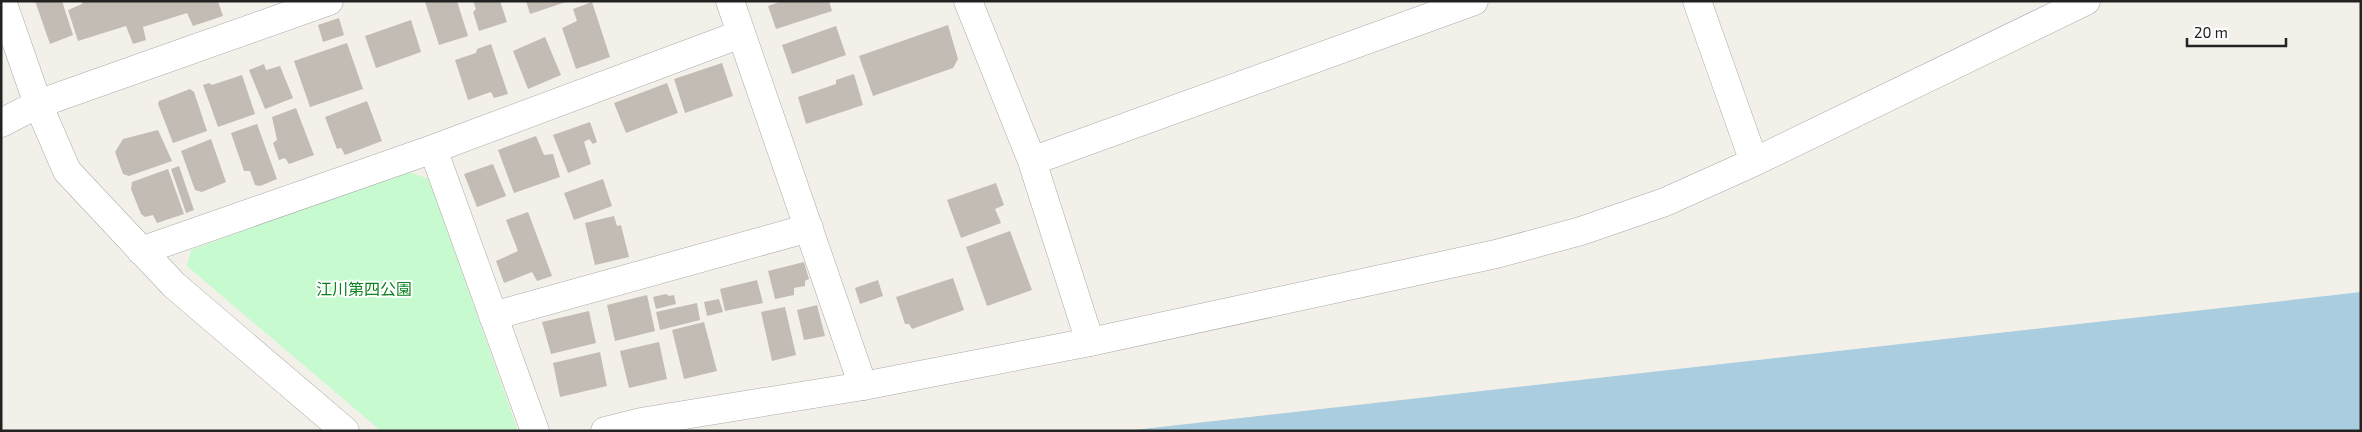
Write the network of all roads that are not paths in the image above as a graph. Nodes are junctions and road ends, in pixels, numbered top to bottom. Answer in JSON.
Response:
{"nodes":[{"id":1,"x":2,"y":1,"type":"edge"},
{"id":2,"x":329,"y":1,"type":"edge"},
{"id":3,"x":730,"y":1,"type":"edge"},
{"id":4,"x":968,"y":1,"type":"edge"},
{"id":5,"x":1474,"y":1,"type":"edge"},
{"id":6,"x":1697,"y":1,"type":"edge"},
{"id":7,"x":2086,"y":1,"type":"edge"},
{"id":8,"x":742,"y":34,"type":"junction"},
{"id":9,"x":38,"y":104,"type":"junction"},
{"id":10,"x":1,"y":123,"type":"edge"},
{"id":11,"x":433,"y":149,"type":"junction"},
{"id":12,"x":1032,"y":161,"type":"junction"},
{"id":13,"x":1754,"y":162,"type":"junction"},
{"id":14,"x":809,"y":228,"type":"junction"},
{"id":15,"x":141,"y":251,"type":"junction"},
{"id":16,"x":493,"y":316,"type":"junction"},
{"id":17,"x":1090,"y":342,"type":"junction"},
{"id":18,"x":863,"y":386,"type":"junction"},
{"id":19,"x":345,"y":431,"type":"edge"},
{"id":20,"x":535,"y":431,"type":"edge"},
{"id":21,"x":605,"y":431,"type":"edge"}],
"edges":[{"from":1,"to":9,"type":"street"},
{"from":2,"to":9,"type":"street"},
{"from":3,"to":8,"type":"street"},
{"from":4,"to":12,"type":"street"},
{"from":5,"to":12,"type":"street"},
{"from":6,"to":13,"type":"street"},
{"from":7,"to":13,"type":"street"},
{"from":8,"to":11,"type":"street"},
{"from":8,"to":14,"type":"street"},
{"from":9,"to":10,"type":"street"},
{"from":9,"to":15,"type":"street"},
{"from":11,"to":15,"type":"street"},
{"from":11,"to":16,"type":"street"},
{"from":12,"to":17,"type":"street"},
{"from":13,"to":17,"type":"street"},
{"from":14,"to":16,"type":"street"},
{"from":14,"to":18,"type":"street"},
{"from":15,"to":19,"type":"street"},
{"from":16,"to":20,"type":"street"},
{"from":17,"to":18,"type":"street"},
{"from":18,"to":21,"type":"street"}]}
